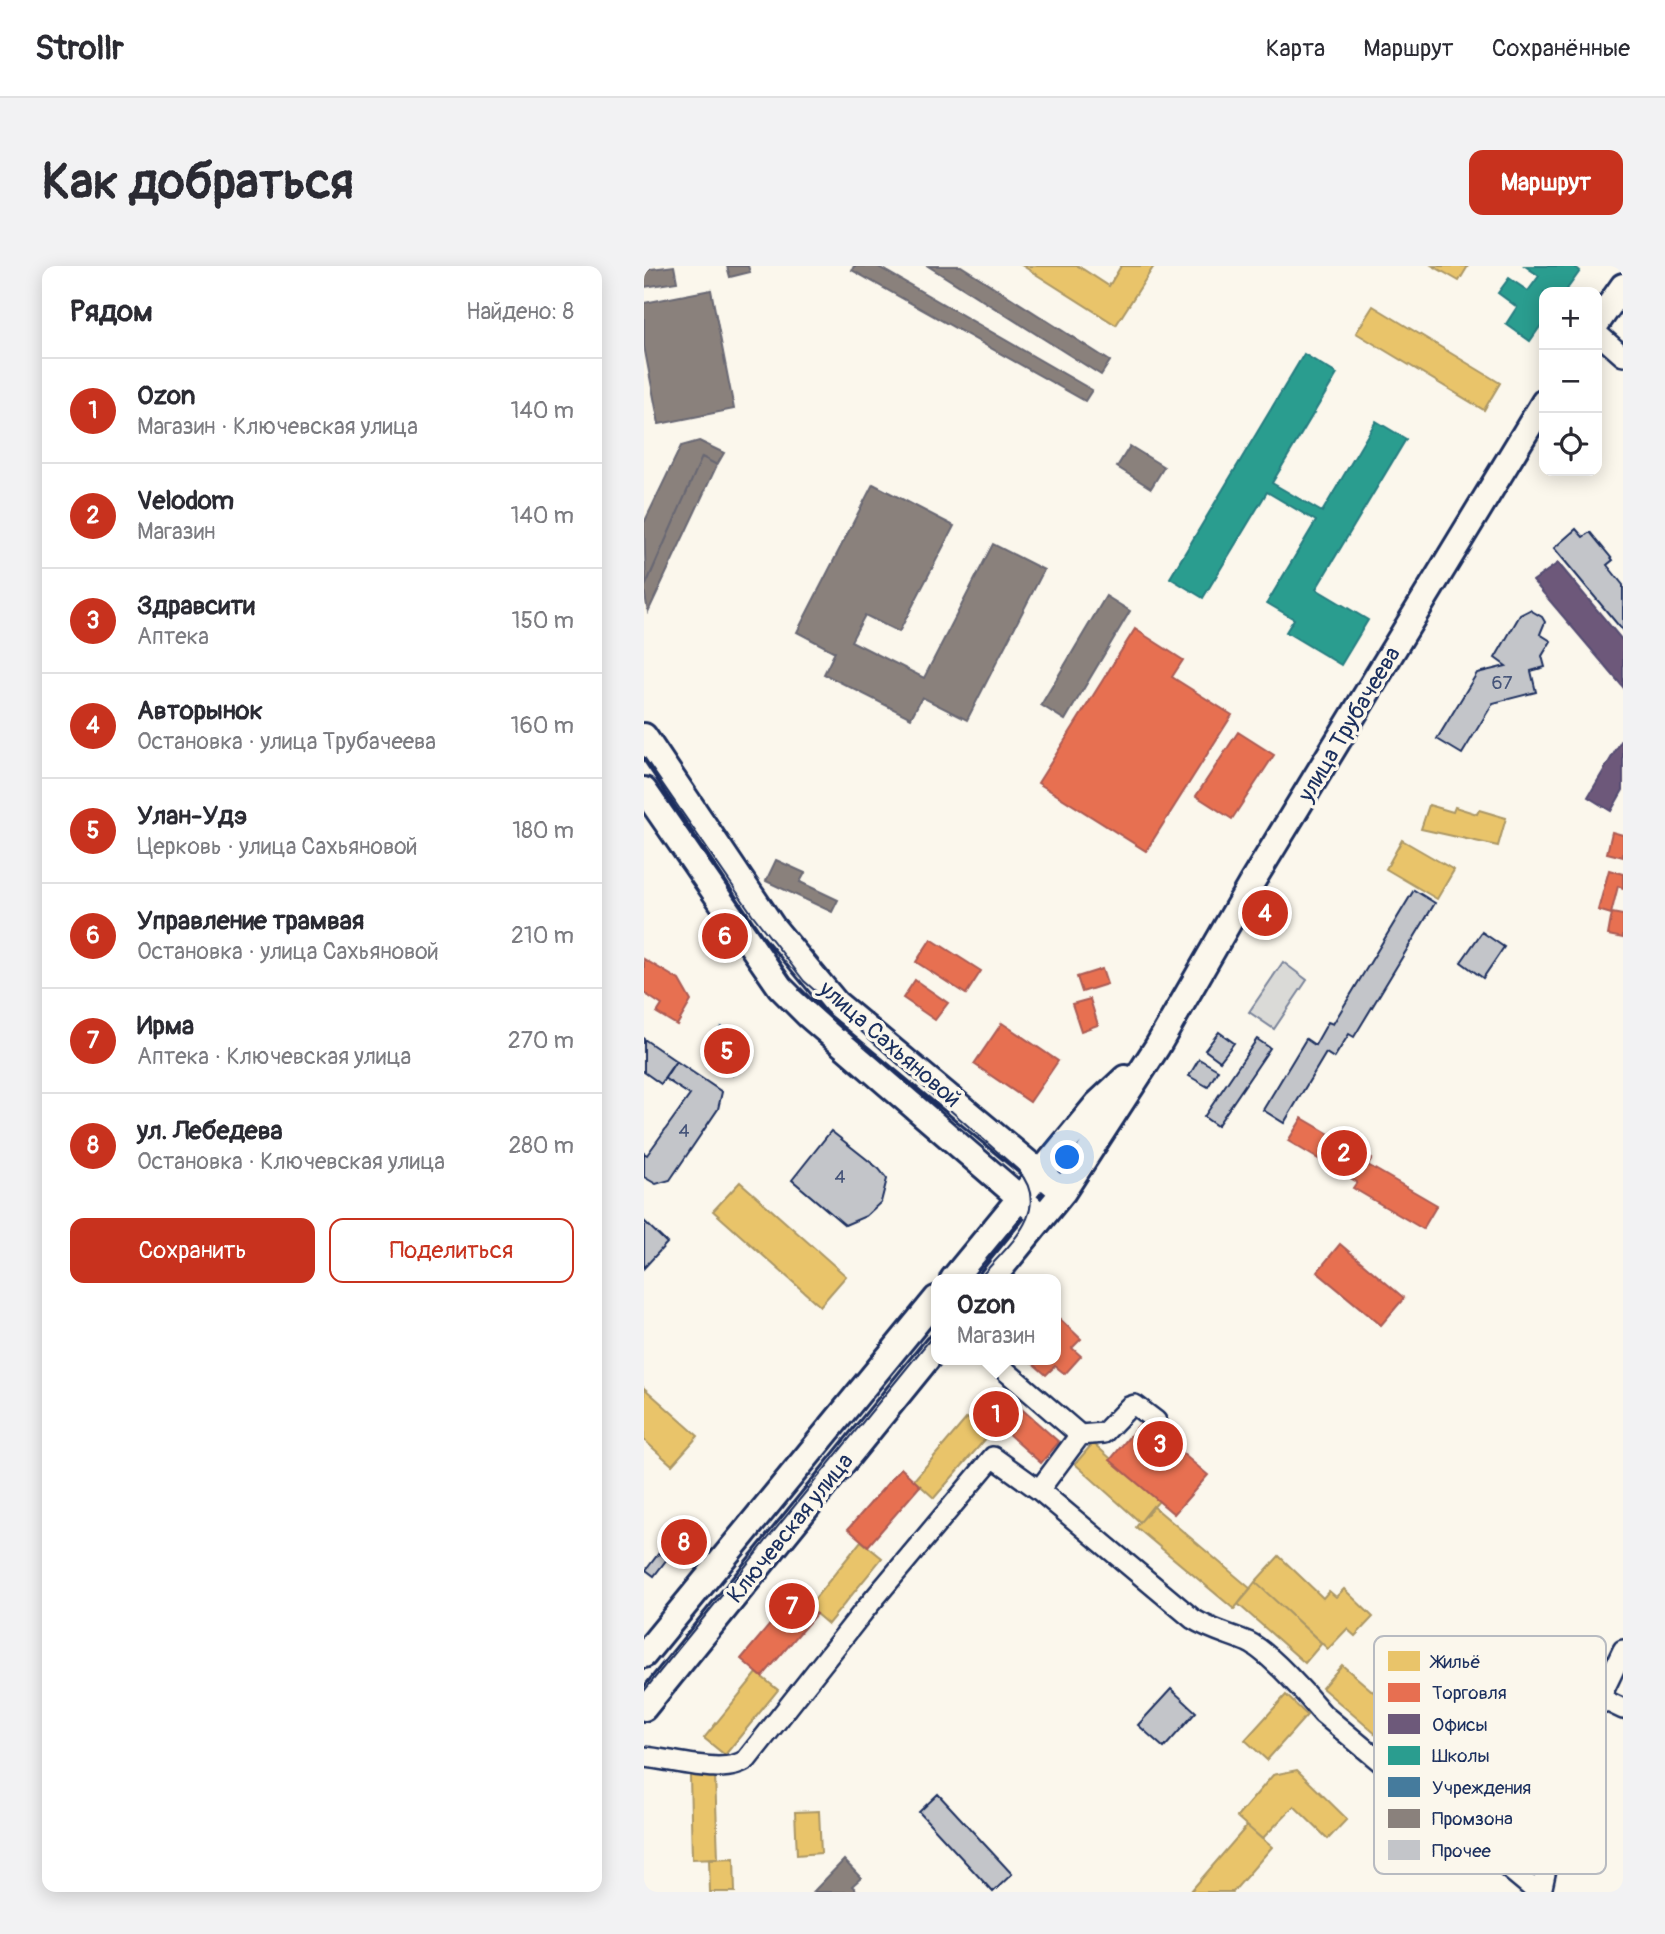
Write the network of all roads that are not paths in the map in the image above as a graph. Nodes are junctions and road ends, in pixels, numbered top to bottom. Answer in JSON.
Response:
{"nodes":[{"id":1,"x":1623,"y":286,"type":"edge"},
{"id":2,"x":1602,"y":316,"type":"edge"},
{"id":3,"x":1602,"y":337,"type":"edge"},
{"id":4,"x":1623,"y":356,"type":"edge"},
{"id":5,"x":1539,"y":410,"type":"edge"},
{"id":6,"x":644,"y":736,"type":"edge"},
{"id":7,"x":644,"y":790,"type":"edge"},
{"id":8,"x":817,"y":981,"type":"junction"},
{"id":9,"x":794,"y":1002,"type":"junction"},
{"id":10,"x":1157,"y":1047,"type":"junction"},
{"id":11,"x":1041,"y":1172,"type":"junction"},
{"id":12,"x":1020,"y":1197,"type":"junction"},
{"id":13,"x":1052,"y":1205,"type":"junction"},
{"id":14,"x":957,"y":1274,"type":"edge"},
{"id":15,"x":996,"y":1274,"type":"edge"},
{"id":16,"x":931,"y":1305,"type":"edge"},
{"id":17,"x":931,"y":1354,"type":"edge"},
{"id":18,"x":999,"y":1365,"type":"edge"},
{"id":19,"x":1156,"y":1421,"type":"dead end"},
{"id":20,"x":1080,"y":1435,"type":"junction"},
{"id":21,"x":1039,"y":1490,"type":"junction"},
{"id":22,"x":1623,"y":1650,"type":"edge"},
{"id":23,"x":644,"y":1655,"type":"edge"},
{"id":24,"x":1606,"y":1685,"type":"edge"},
{"id":25,"x":1606,"y":1701,"type":"edge"},
{"id":26,"x":644,"y":1708,"type":"edge"},
{"id":27,"x":1623,"y":1709,"type":"edge"},
{"id":28,"x":1374,"y":1756,"type":"edge"},
{"id":29,"x":644,"y":1757,"type":"edge"},
{"id":30,"x":1517,"y":1874,"type":"edge"},
{"id":31,"x":1544,"y":1874,"type":"edge"},
{"id":32,"x":1539,"y":1892,"type":"edge"}],
"edges":[{"from":1,"to":2,"type":"main road"},
{"from":3,"to":4,"type":"street"},
{"from":5,"to":10,"type":"main road","name":"улица Трубачеева"},
{"from":6,"to":8,"type":"main road","name":"улица Сахьяновой"},
{"from":7,"to":9,"type":"main road","name":"улица Сахьяновой"},
{"from":8,"to":9,"type":"main road"},
{"from":8,"to":11,"type":"main road","name":"улица Сахьяновой"},
{"from":9,"to":12,"type":"main road","name":"улица Сахьяновой"},
{"from":10,"to":11,"type":"main road","name":"улица Трубачеева"},
{"from":10,"to":13,"type":"main road","name":"улица Трубачеева"},
{"from":11,"to":12,"type":"main road","name":"улица Трубачеева"},
{"from":11,"to":13,"type":"main road","name":"улица Сахьяновой"},
{"from":12,"to":13,"type":"main road","name":"улица Сахьяновой"},
{"from":12,"to":14,"type":"main road"},
{"from":13,"to":15,"type":"main road"},
{"from":16,"to":23,"type":"main road","name":"Ключевская улица"},
{"from":17,"to":26,"type":"main road","name":"Ключевская улица"},
{"from":18,"to":20,"type":"street"},
{"from":19,"to":20,"type":"street"},
{"from":20,"to":21,"type":"street"},
{"from":21,"to":28,"type":"street"},
{"from":21,"to":29,"type":"street"},
{"from":22,"to":24,"type":"street"},
{"from":25,"to":27,"type":"street"},
{"from":30,"to":32,"type":"street"},
{"from":31,"to":32,"type":"street"}]}
